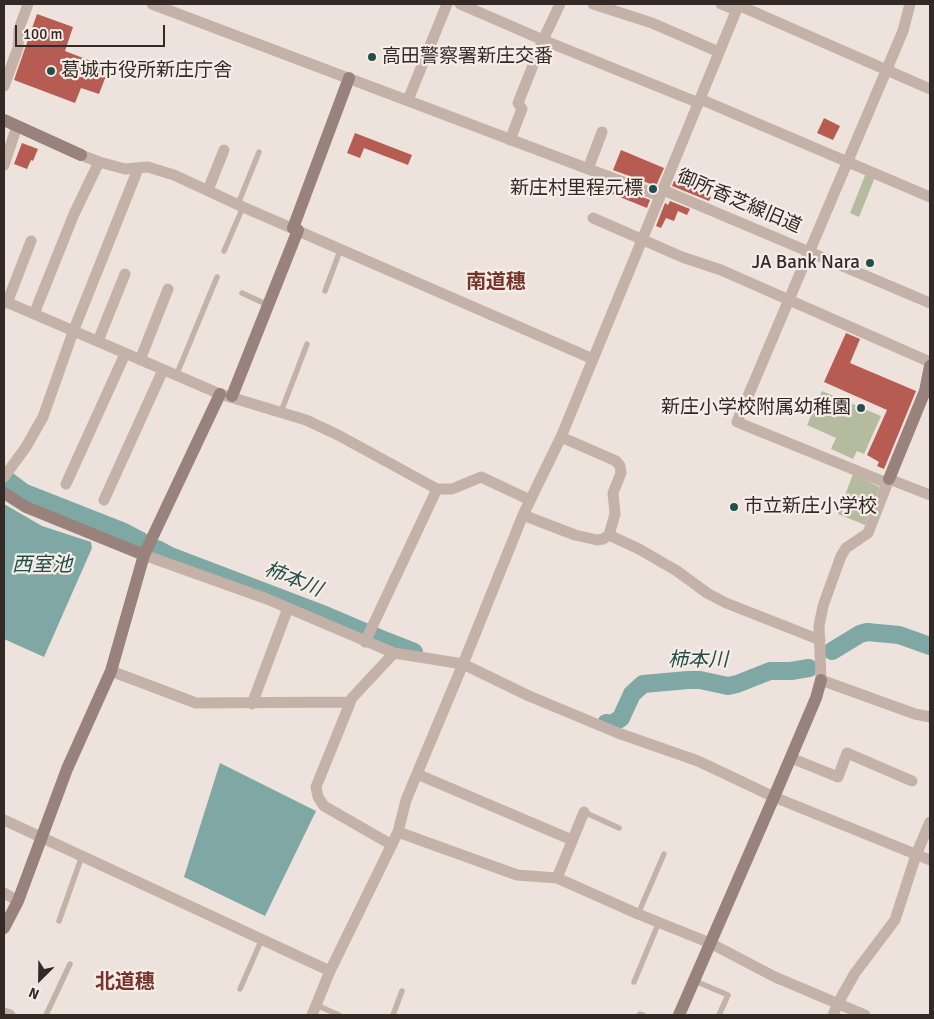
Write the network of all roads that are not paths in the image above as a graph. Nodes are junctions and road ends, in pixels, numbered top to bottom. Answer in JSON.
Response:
{"nodes":[{"id":1,"x":28,"y":4,"type":"edge"},
{"id":2,"x":152,"y":4,"type":"edge"},
{"id":3,"x":447,"y":4,"type":"edge"},
{"id":4,"x":460,"y":4,"type":"edge"},
{"id":5,"x":560,"y":4,"type":"edge"},
{"id":6,"x":593,"y":4,"type":"edge"},
{"id":7,"x":721,"y":4,"type":"edge"},
{"id":8,"x":910,"y":4,"type":"edge"},
{"id":9,"x":738,"y":6,"type":"edge"},
{"id":10,"x":543,"y":40,"type":"junction"},
{"id":11,"x":719,"y":52,"type":"junction"},
{"id":12,"x":886,"y":70,"type":"junction"},
{"id":13,"x":349,"y":78,"type":"junction"},
{"id":14,"x":4,"y":86,"type":"edge"},
{"id":15,"x":930,"y":89,"type":"edge"},
{"id":16,"x":408,"y":100,"type":"junction"},
{"id":17,"x":699,"y":101,"type":"junction"},
{"id":18,"x":4,"y":120,"type":"edge"},
{"id":19,"x":17,"y":126,"type":"junction"},
{"id":20,"x":602,"y":132,"type":"dead end"},
{"id":21,"x":510,"y":140,"type":"junction"},
{"id":22,"x":224,"y":150,"type":"dead end"},
{"id":23,"x":259,"y":152,"type":"dead end"},
{"id":24,"x":81,"y":155,"type":"joint"},
{"id":25,"x":847,"y":161,"type":"junction"},
{"id":26,"x":99,"y":162,"type":"junction"},
{"id":27,"x":4,"y":165,"type":"edge"},
{"id":28,"x":138,"y":168,"type":"junction"},
{"id":29,"x":588,"y":169,"type":"junction"},
{"id":30,"x":208,"y":190,"type":"junction"},
{"id":31,"x":661,"y":193,"type":"junction"},
{"id":32,"x":930,"y":197,"type":"edge"},
{"id":33,"x":240,"y":206,"type":"junction"},
{"id":34,"x":593,"y":218,"type":"dead end"},
{"id":35,"x":296,"y":229,"type":"junction"},
{"id":36,"x":642,"y":240,"type":"junction"},
{"id":37,"x":32,"y":242,"type":"dead end"},
{"id":38,"x":341,"y":248,"type":"junction"},
{"id":39,"x":224,"y":251,"type":"dead end"},
{"id":40,"x":810,"y":252,"type":"junction"},
{"id":41,"x":125,"y":274,"type":"dead end"},
{"id":42,"x":217,"y":277,"type":"dead end"},
{"id":43,"x":168,"y":289,"type":"dead end"},
{"id":44,"x":325,"y":291,"type":"dead end"},
{"id":45,"x":242,"y":293,"type":"dead end"},
{"id":46,"x":789,"y":300,"type":"junction"},
{"id":47,"x":6,"y":302,"type":"edge"},
{"id":48,"x":930,"y":303,"type":"edge"},
{"id":49,"x":268,"y":305,"type":"junction"},
{"id":50,"x":34,"y":314,"type":"junction"},
{"id":51,"x":73,"y":332,"type":"junction"},
{"id":52,"x":98,"y":341,"type":"junction"},
{"id":53,"x":307,"y":344,"type":"dead end"},
{"id":54,"x":125,"y":354,"type":"junction"},
{"id":55,"x":593,"y":359,"type":"junction"},
{"id":56,"x":140,"y":360,"type":"junction"},
{"id":57,"x":930,"y":362,"type":"edge"},
{"id":58,"x":930,"y":366,"type":"edge"},
{"id":59,"x":163,"y":370,"type":"junction"},
{"id":60,"x":176,"y":376,"type":"junction"},
{"id":61,"x":226,"y":395,"type":"junction"},
{"id":62,"x":280,"y":412,"type":"junction"},
{"id":63,"x":561,"y":437,"type":"junction"},
{"id":64,"x":4,"y":477,"type":"edge"},
{"id":65,"x":888,"y":481,"type":"junction"},
{"id":66,"x":66,"y":484,"type":"dead end"},
{"id":67,"x":437,"y":489,"type":"junction"},
{"id":68,"x":4,"y":493,"type":"edge"},
{"id":69,"x":930,"y":495,"type":"edge"},
{"id":70,"x":104,"y":500,"type":"dead end"},
{"id":71,"x":530,"y":500,"type":"junction"},
{"id":72,"x":522,"y":515,"type":"junction"},
{"id":73,"x":608,"y":535,"type":"junction"},
{"id":74,"x":144,"y":555,"type":"junction"},
{"id":75,"x":288,"y":608,"type":"junction"},
{"id":76,"x":368,"y":636,"type":"junction"},
{"id":77,"x":820,"y":640,"type":"junction"},
{"id":78,"x":394,"y":653,"type":"junction"},
{"id":79,"x":463,"y":664,"type":"junction"},
{"id":80,"x":111,"y":671,"type":"junction"},
{"id":81,"x":821,"y":680,"type":"junction"},
{"id":82,"x":350,"y":702,"type":"junction"},
{"id":83,"x":252,"y":704,"type":"junction"},
{"id":84,"x":930,"y":716,"type":"edge"},
{"id":85,"x":791,"y":758,"type":"junction"},
{"id":86,"x":417,"y":774,"type":"junction"},
{"id":87,"x":912,"y":781,"type":"dead end"},
{"id":88,"x":774,"y":797,"type":"junction"},
{"id":89,"x":584,"y":812,"type":"joint"},
{"id":90,"x":4,"y":820,"type":"edge"},
{"id":91,"x":930,"y":822,"type":"edge"},
{"id":92,"x":619,"y":828,"type":"dead end"},
{"id":93,"x":398,"y":832,"type":"junction"},
{"id":94,"x":41,"y":836,"type":"junction"},
{"id":95,"x":572,"y":840,"type":"junction"},
{"id":96,"x":392,"y":845,"type":"junction"},
{"id":97,"x":664,"y":854,"type":"dead end"},
{"id":98,"x":916,"y":855,"type":"junction"},
{"id":99,"x":82,"y":856,"type":"junction"},
{"id":100,"x":930,"y":860,"type":"edge"},
{"id":101,"x":557,"y":878,"type":"junction"},
{"id":102,"x":4,"y":893,"type":"edge"},
{"id":103,"x":18,"y":901,"type":"junction"},
{"id":104,"x":638,"y":914,"type":"junction"},
{"id":105,"x":59,"y":921,"type":"dead end"},
{"id":106,"x":659,"y":922,"type":"junction"},
{"id":107,"x":4,"y":928,"type":"edge"},
{"id":108,"x":262,"y":939,"type":"junction"},
{"id":109,"x":710,"y":943,"type":"junction"},
{"id":110,"x":70,"y":964,"type":"dead end"},
{"id":111,"x":330,"y":970,"type":"junction"},
{"id":112,"x":695,"y":981,"type":"junction"},
{"id":113,"x":634,"y":982,"type":"dead end"},
{"id":114,"x":240,"y":988,"type":"dead end"},
{"id":115,"x":402,"y":991,"type":"dead end"},
{"id":116,"x":838,"y":1003,"type":"junction"},
{"id":117,"x":314,"y":1010,"type":"edge"},
{"id":118,"x":4,"y":1012,"type":"edge"},
{"id":119,"x":10,"y":1015,"type":"edge"},
{"id":120,"x":46,"y":1015,"type":"edge"},
{"id":121,"x":339,"y":1015,"type":"edge"},
{"id":122,"x":392,"y":1015,"type":"edge"},
{"id":123,"x":678,"y":1015,"type":"edge"},
{"id":124,"x":719,"y":1015,"type":"edge"},
{"id":125,"x":833,"y":1015,"type":"edge"},
{"id":126,"x":865,"y":1015,"type":"edge"}],
"edges":[{"from":1,"to":14,"type":"street"},
{"from":2,"to":13,"type":"street"},
{"from":3,"to":16,"type":"street"},
{"from":4,"to":10,"type":"street"},
{"from":5,"to":10,"type":"street"},
{"from":6,"to":11,"type":"street"},
{"from":7,"to":9,"type":"street"},
{"from":8,"to":12,"type":"street"},
{"from":9,"to":11,"type":"street","name":"御所香芝線旧道"},
{"from":9,"to":12,"type":"street"},
{"from":10,"to":17,"type":"street"},
{"from":10,"to":21,"type":"street"},
{"from":11,"to":17,"type":"street","name":"御所香芝線旧道"},
{"from":12,"to":15,"type":"street"},
{"from":12,"to":25,"type":"street"},
{"from":13,"to":16,"type":"street"},
{"from":13,"to":35,"type":"street"},
{"from":16,"to":21,"type":"street"},
{"from":17,"to":25,"type":"street"},
{"from":17,"to":31,"type":"street","name":"御所香芝線旧道"},
{"from":18,"to":19,"type":"street"},
{"from":19,"to":24,"type":"street"},
{"from":19,"to":27,"type":"street"},
{"from":20,"to":29,"type":"street"},
{"from":21,"to":29,"type":"street"},
{"from":22,"to":30,"type":"street"},
{"from":23,"to":33,"type":"lane"},
{"from":24,"to":26,"type":"street"},
{"from":25,"to":32,"type":"street"},
{"from":25,"to":40,"type":"street"},
{"from":26,"to":28,"type":"street"},
{"from":26,"to":50,"type":"street"},
{"from":28,"to":30,"type":"street"},
{"from":28,"to":51,"type":"street"},
{"from":29,"to":31,"type":"street"},
{"from":30,"to":33,"type":"street"},
{"from":31,"to":36,"type":"street"},
{"from":31,"to":40,"type":"street","name":"御所香芝線旧道"},
{"from":33,"to":35,"type":"street"},
{"from":33,"to":39,"type":"lane"},
{"from":34,"to":36,"type":"street"},
{"from":35,"to":38,"type":"street"},
{"from":35,"to":49,"type":"street"},
{"from":36,"to":46,"type":"street"},
{"from":36,"to":55,"type":"street"},
{"from":37,"to":47,"type":"street"},
{"from":38,"to":44,"type":"lane"},
{"from":38,"to":55,"type":"street"},
{"from":40,"to":46,"type":"street"},
{"from":40,"to":48,"type":"street","name":"御所香芝線旧道"},
{"from":41,"to":52,"type":"street"},
{"from":42,"to":60,"type":"lane"},
{"from":43,"to":56,"type":"street"},
{"from":45,"to":49,"type":"lane"},
{"from":46,"to":57,"type":"street"},
{"from":46,"to":65,"type":"street"},
{"from":47,"to":50,"type":"street"},
{"from":49,"to":61,"type":"street"},
{"from":50,"to":51,"type":"street"},
{"from":51,"to":52,"type":"street"},
{"from":51,"to":64,"type":"street"},
{"from":52,"to":54,"type":"street"},
{"from":53,"to":62,"type":"lane"},
{"from":54,"to":56,"type":"street"},
{"from":54,"to":66,"type":"street"},
{"from":55,"to":63,"type":"street"},
{"from":56,"to":59,"type":"street"},
{"from":58,"to":65,"type":"street"},
{"from":59,"to":60,"type":"street"},
{"from":59,"to":70,"type":"street"},
{"from":60,"to":61,"type":"street"},
{"from":61,"to":62,"type":"street"},
{"from":61,"to":74,"type":"street"},
{"from":62,"to":67,"type":"street"},
{"from":63,"to":71,"type":"street"},
{"from":63,"to":73,"type":"street"},
{"from":65,"to":69,"type":"street"},
{"from":65,"to":77,"type":"street"},
{"from":67,"to":71,"type":"street"},
{"from":67,"to":76,"type":"street"},
{"from":68,"to":74,"type":"street"},
{"from":71,"to":72,"type":"street"},
{"from":72,"to":73,"type":"street"},
{"from":72,"to":79,"type":"street"},
{"from":73,"to":77,"type":"street"},
{"from":74,"to":75,"type":"street"},
{"from":74,"to":80,"type":"street"},
{"from":75,"to":76,"type":"street"},
{"from":75,"to":83,"type":"street"},
{"from":76,"to":78,"type":"street"},
{"from":77,"to":81,"type":"street"},
{"from":78,"to":79,"type":"street"},
{"from":78,"to":82,"type":"street"},
{"from":79,"to":86,"type":"street"},
{"from":79,"to":88,"type":"street"},
{"from":80,"to":83,"type":"street"},
{"from":80,"to":94,"type":"street"},
{"from":81,"to":84,"type":"street"},
{"from":81,"to":85,"type":"street"},
{"from":82,"to":83,"type":"street"},
{"from":82,"to":96,"type":"street"},
{"from":85,"to":87,"type":"street"},
{"from":85,"to":88,"type":"street"},
{"from":86,"to":93,"type":"street"},
{"from":86,"to":95,"type":"street"},
{"from":88,"to":98,"type":"street"},
{"from":88,"to":109,"type":"street"},
{"from":89,"to":92,"type":"lane"},
{"from":89,"to":95,"type":"street"},
{"from":90,"to":94,"type":"street"},
{"from":91,"to":98,"type":"street"},
{"from":93,"to":96,"type":"street"},
{"from":93,"to":101,"type":"street"},
{"from":94,"to":99,"type":"street"},
{"from":94,"to":103,"type":"street"},
{"from":95,"to":101,"type":"street"},
{"from":96,"to":111,"type":"street"},
{"from":97,"to":104,"type":"lane"},
{"from":98,"to":100,"type":"street"},
{"from":98,"to":116,"type":"street"},
{"from":99,"to":105,"type":"lane"},
{"from":99,"to":108,"type":"street"},
{"from":101,"to":104,"type":"street"},
{"from":102,"to":103,"type":"street"},
{"from":103,"to":107,"type":"street"},
{"from":104,"to":106,"type":"street"},
{"from":106,"to":109,"type":"street"},
{"from":106,"to":113,"type":"lane"},
{"from":108,"to":111,"type":"street"},
{"from":108,"to":114,"type":"lane"},
{"from":109,"to":112,"type":"street"},
{"from":109,"to":116,"type":"street"},
{"from":110,"to":120,"type":"lane"},
{"from":111,"to":117,"type":"street"},
{"from":112,"to":123,"type":"street"},
{"from":112,"to":124,"type":"lane"},
{"from":115,"to":122,"type":"lane"},
{"from":116,"to":125,"type":"street"},
{"from":116,"to":126,"type":"street"},
{"from":117,"to":121,"type":"lane"},
{"from":118,"to":119,"type":"street"}]}
